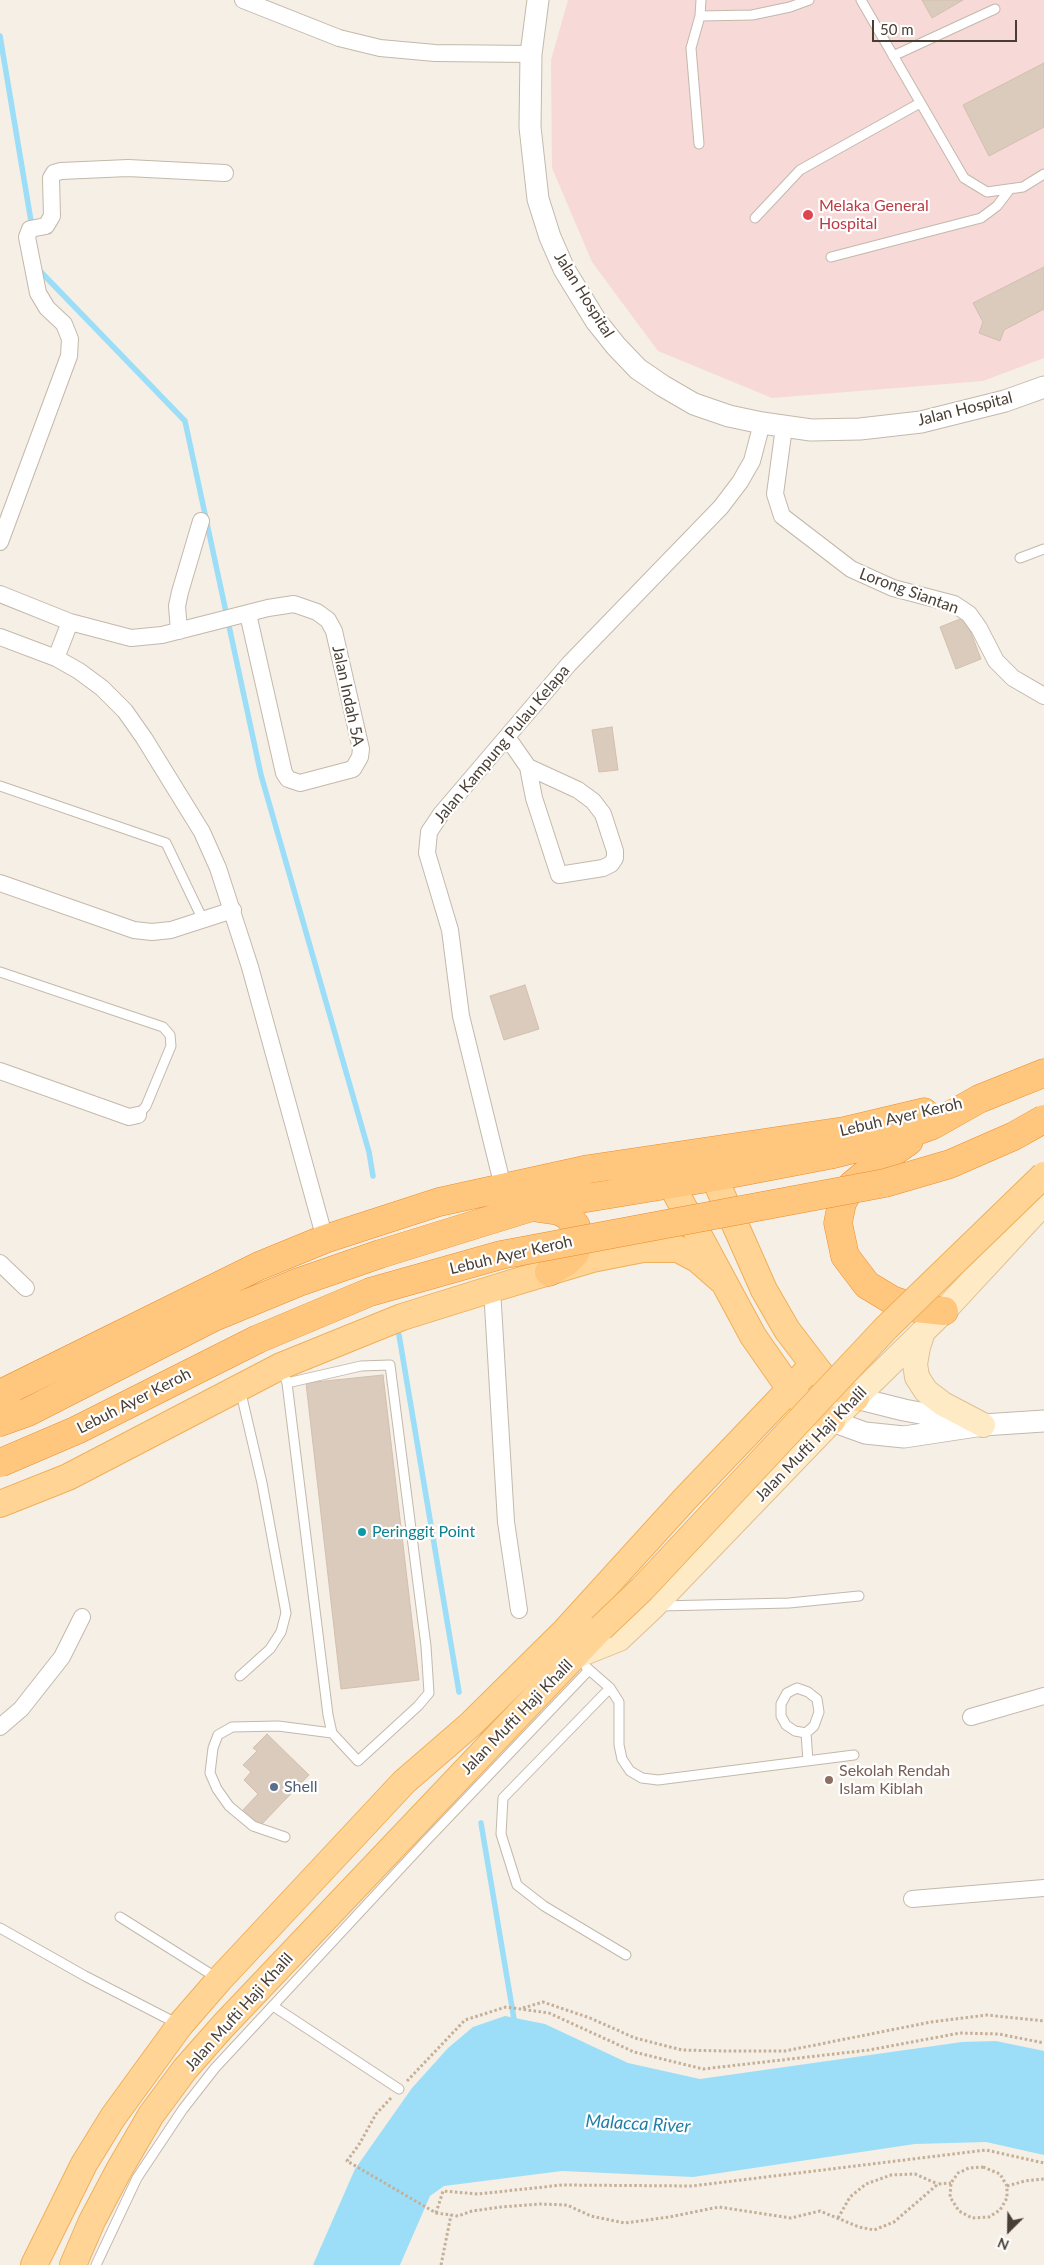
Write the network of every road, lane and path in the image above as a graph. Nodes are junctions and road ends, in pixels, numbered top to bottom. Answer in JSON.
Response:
{"nodes":[{"id":1,"x":538,"y":0,"type":"edge"},
{"id":2,"x":701,"y":0,"type":"edge"},
{"id":3,"x":809,"y":0,"type":"edge"},
{"id":4,"x":861,"y":0,"type":"edge"},
{"id":5,"x":253,"y":2,"type":"edge"},
{"id":6,"x":995,"y":9,"type":"dead end"},
{"id":7,"x":700,"y":16,"type":"junction"},
{"id":8,"x":531,"y":54,"type":"junction"},
{"id":9,"x":893,"y":56,"type":"junction"},
{"id":10,"x":920,"y":103,"type":"junction"},
{"id":11,"x":699,"y":144,"type":"dead end"},
{"id":12,"x":225,"y":174,"type":"dead end"},
{"id":13,"x":1044,"y":174,"type":"edge"},
{"id":14,"x":1010,"y":189,"type":"junction"},
{"id":15,"x":754,"y":218,"type":"dead end"},
{"id":16,"x":831,"y":256,"type":"dead end"},
{"id":17,"x":1044,"y":387,"type":"edge"},
{"id":18,"x":762,"y":423,"type":"junction"},
{"id":19,"x":784,"y":427,"type":"junction"},
{"id":20,"x":201,"y":521,"type":"dead end"},
{"id":21,"x":0,"y":542,"type":"edge"},
{"id":22,"x":1044,"y":549,"type":"edge"},
{"id":23,"x":1020,"y":558,"type":"dead end"},
{"id":24,"x":0,"y":594,"type":"edge"},
{"id":25,"x":244,"y":615,"type":"junction"},
{"id":26,"x":70,"y":622,"type":"junction"},
{"id":27,"x":179,"y":631,"type":"junction"},
{"id":28,"x":0,"y":637,"type":"edge"},
{"id":29,"x":56,"y":658,"type":"junction"},
{"id":30,"x":1044,"y":696,"type":"edge"},
{"id":31,"x":506,"y":737,"type":"junction"},
{"id":32,"x":528,"y":767,"type":"junction"},
{"id":33,"x":0,"y":786,"type":"edge"},
{"id":34,"x":0,"y":883,"type":"edge"},
{"id":35,"x":233,"y":910,"type":"junction"},
{"id":36,"x":203,"y":920,"type":"junction"},
{"id":37,"x":0,"y":972,"type":"edge"},
{"id":38,"x":0,"y":1070,"type":"edge"},
{"id":39,"x":1044,"y":1073,"type":"edge"},
{"id":40,"x":979,"y":1100,"type":"junction"},
{"id":41,"x":138,"y":1115,"type":"joint"},
{"id":42,"x":1044,"y":1120,"type":"edge"},
{"id":43,"x":934,"y":1125,"type":"junction"},
{"id":44,"x":1044,"y":1175,"type":"edge"},
{"id":45,"x":714,"y":1177,"type":"junction"},
{"id":46,"x":671,"y":1184,"type":"junction"},
{"id":47,"x":503,"y":1187,"type":"junction"},
{"id":48,"x":1044,"y":1203,"type":"edge"},
{"id":49,"x":532,"y":1207,"type":"junction"},
{"id":50,"x":325,"y":1239,"type":"junction"},
{"id":51,"x":0,"y":1263,"type":"edge"},
{"id":52,"x":549,"y":1272,"type":"junction"},
{"id":53,"x":721,"y":1280,"type":"junction"},
{"id":54,"x":26,"y":1288,"type":"dead end"},
{"id":55,"x":492,"y":1289,"type":"junction"},
{"id":56,"x":944,"y":1311,"type":"junction"},
{"id":57,"x":924,"y":1331,"type":"junction"},
{"id":58,"x":813,"y":1365,"type":"junction"},
{"id":59,"x":284,"y":1374,"type":"junction"},
{"id":60,"x":240,"y":1386,"type":"junction"},
{"id":61,"x":790,"y":1389,"type":"junction"},
{"id":62,"x":0,"y":1394,"type":"edge"},
{"id":63,"x":856,"y":1398,"type":"junction"},
{"id":64,"x":832,"y":1420,"type":"junction"},
{"id":65,"x":1044,"y":1421,"type":"edge"},
{"id":66,"x":0,"y":1422,"type":"edge"},
{"id":67,"x":983,"y":1425,"type":"junction"},
{"id":68,"x":0,"y":1463,"type":"edge"},
{"id":69,"x":0,"y":1504,"type":"edge"},
{"id":70,"x":859,"y":1596,"type":"dead end"},
{"id":71,"x":654,"y":1606,"type":"junction"},
{"id":72,"x":520,"y":1610,"type":"dead end"},
{"id":73,"x":82,"y":1616,"type":"dead end"},
{"id":74,"x":582,"y":1663,"type":"junction"},
{"id":75,"x":240,"y":1676,"type":"dead end"},
{"id":76,"x":610,"y":1688,"type":"junction"},
{"id":77,"x":1044,"y":1696,"type":"edge"},
{"id":78,"x":971,"y":1717,"type":"dead end"},
{"id":79,"x":0,"y":1727,"type":"edge"},
{"id":80,"x":332,"y":1733,"type":"junction"},
{"id":81,"x":806,"y":1733,"type":"junction"},
{"id":82,"x":854,"y":1755,"type":"dead end"},
{"id":83,"x":808,"y":1761,"type":"junction"},
{"id":84,"x":286,"y":1838,"type":"dead end"},
{"id":85,"x":1044,"y":1888,"type":"edge"},
{"id":86,"x":912,"y":1899,"type":"dead end"},
{"id":87,"x":120,"y":1917,"type":"dead end"},
{"id":88,"x":0,"y":1928,"type":"edge"},
{"id":89,"x":626,"y":1954,"type":"dead end"},
{"id":90,"x":219,"y":1980,"type":"junction"},
{"id":91,"x":273,"y":2006,"type":"junction"},
{"id":92,"x":519,"y":2009,"type":"junction"},
{"id":93,"x":1044,"y":2021,"type":"edge"},
{"id":94,"x":180,"y":2025,"type":"junction"},
{"id":95,"x":1044,"y":2043,"type":"edge"},
{"id":96,"x":399,"y":2089,"type":"junction"},
{"id":97,"x":1044,"y":2163,"type":"edge"},
{"id":98,"x":1044,"y":2179,"type":"edge"},
{"id":99,"x":951,"y":2183,"type":"junction"},
{"id":100,"x":938,"y":2184,"type":"junction"},
{"id":101,"x":1007,"y":2186,"type":"junction"},
{"id":102,"x":436,"y":2213,"type":"junction"},
{"id":103,"x":451,"y":2215,"type":"junction"},
{"id":104,"x":838,"y":2218,"type":"junction"},
{"id":105,"x":34,"y":2265,"type":"edge"},
{"id":106,"x":73,"y":2265,"type":"edge"},
{"id":107,"x":96,"y":2265,"type":"edge"},
{"id":108,"x":440,"y":2265,"type":"edge"}],
"edges":[{"from":1,"to":8,"type":"street","name":"Jalan Hospital"},
{"from":2,"to":7,"type":"lane"},
{"from":3,"to":7,"type":"lane"},
{"from":4,"to":9,"type":"lane"},
{"from":5,"to":8,"type":"street"},
{"from":6,"to":9,"type":"lane"},
{"from":7,"to":11,"type":"lane"},
{"from":8,"to":18,"type":"street","name":"Jalan Hospital"},
{"from":9,"to":10,"type":"lane"},
{"from":10,"to":14,"type":"lane"},
{"from":10,"to":15,"type":"lane"},
{"from":12,"to":21,"type":"street"},
{"from":13,"to":14,"type":"lane"},
{"from":14,"to":16,"type":"lane"},
{"from":17,"to":19,"type":"street","name":"Jalan Hospital"},
{"from":18,"to":19,"type":"street","name":"Jalan Hospital"},
{"from":18,"to":31,"type":"street","name":"Jalan Kampung Pulau Kelapa"},
{"from":19,"to":30,"type":"street","name":"Lorong Siantan"},
{"from":20,"to":27,"type":"street"},
{"from":22,"to":23,"type":"lane"},
{"from":24,"to":26,"type":"street"},
{"from":25,"to":25,"type":"street","name":"Jalan Indah 5A"},
{"from":25,"to":27,"type":"street"},
{"from":26,"to":27,"type":"street"},
{"from":26,"to":29,"type":"street"},
{"from":28,"to":29,"type":"street"},
{"from":29,"to":35,"type":"street"},
{"from":31,"to":32,"type":"street"},
{"from":31,"to":47,"type":"street","name":"Jalan Kampung Pulau Kelapa"},
{"from":32,"to":32,"type":"street"},
{"from":33,"to":36,"type":"lane"},
{"from":34,"to":36,"type":"street"},
{"from":35,"to":36,"type":"street"},
{"from":35,"to":50,"type":"street"},
{"from":37,"to":41,"type":"lane"},
{"from":38,"to":41,"type":"street"},
{"from":39,"to":40,"type":"highway"},
{"from":40,"to":43,"type":"highway"},
{"from":40,"to":47,"type":"highway","name":"Lebuh Ayer Keroh"},
{"from":42,"to":68,"type":"highway","name":"Lebuh Ayer Keroh","bridge":true},
{"from":43,"to":45,"type":"highway"},
{"from":43,"to":56,"type":"highway"},
{"from":44,"to":74,"type":"main road","bridge":true},
{"from":45,"to":46,"type":"highway"},
{"from":45,"to":58,"type":"main road"},
{"from":46,"to":49,"type":"highway"},
{"from":46,"to":53,"type":"main road"},
{"from":47,"to":50,"type":"highway","name":"Lebuh Ayer Keroh"},
{"from":48,"to":56,"type":"main road","name":"Jalan Mufti Haji Khalil"},
{"from":49,"to":52,"type":"highway"},
{"from":49,"to":66,"type":"highway"},
{"from":50,"to":62,"type":"highway","name":"Lebuh Ayer Keroh"},
{"from":51,"to":54,"type":"street"},
{"from":52,"to":53,"type":"main road"},
{"from":52,"to":55,"type":"main road"},
{"from":53,"to":61,"type":"main road"},
{"from":55,"to":59,"type":"main road"},
{"from":55,"to":72,"type":"street"},
{"from":56,"to":57,"type":"main road","name":"Jalan Mufti Haji Khalil"},
{"from":57,"to":63,"type":"main road","name":"Jalan Mufti Haji Khalil"},
{"from":57,"to":67,"type":"main road"},
{"from":58,"to":61,"type":"main road","name":"Jalan Mufti Haji Khalil"},
{"from":58,"to":63,"type":"main road"},
{"from":59,"to":60,"type":"main road"},
{"from":59,"to":80,"type":"lane"},
{"from":59,"to":80,"type":"lane"},
{"from":60,"to":69,"type":"main road"},
{"from":60,"to":75,"type":"lane"},
{"from":61,"to":64,"type":"main road"},
{"from":61,"to":90,"type":"main road","name":"Jalan Mufti Haji Khalil"},
{"from":63,"to":64,"type":"main road","name":"Jalan Mufti Haji Khalil"},
{"from":63,"to":67,"type":"street"},
{"from":64,"to":67,"type":"street"},
{"from":64,"to":71,"type":"main road","name":"Jalan Mufti Haji Khalil"},
{"from":65,"to":67,"type":"street"},
{"from":70,"to":71,"type":"lane"},
{"from":71,"to":74,"type":"main road","name":"Jalan Mufti Haji Khalil"},
{"from":73,"to":79,"type":"street"},
{"from":74,"to":76,"type":"lane"},
{"from":74,"to":91,"type":"lane"},
{"from":74,"to":106,"type":"main road","name":"Jalan Mufti Haji Khalil"},
{"from":76,"to":83,"type":"lane"},
{"from":76,"to":89,"type":"lane"},
{"from":77,"to":78,"type":"street"},
{"from":80,"to":84,"type":"lane"},
{"from":81,"to":81,"type":"lane"},
{"from":81,"to":83,"type":"lane"},
{"from":82,"to":83,"type":"lane"},
{"from":85,"to":86,"type":"street"},
{"from":87,"to":90,"type":"lane"},
{"from":88,"to":94,"type":"lane"},
{"from":90,"to":94,"type":"main road","name":"Jalan Mufti Haji Khalil"},
{"from":91,"to":96,"type":"lane"},
{"from":91,"to":107,"type":"lane"},
{"from":92,"to":93,"type":"path"},
{"from":92,"to":95,"type":"path"},
{"from":92,"to":96,"type":"path"},
{"from":94,"to":105,"type":"main road","name":"Jalan Mufti Haji Khalil"},
{"from":96,"to":102,"type":"path"},
{"from":97,"to":102,"type":"path"},
{"from":98,"to":101,"type":"path"},
{"from":99,"to":100,"type":"path"},
{"from":99,"to":101,"type":"path"},
{"from":99,"to":101,"type":"path"},
{"from":100,"to":104,"type":"path"},
{"from":100,"to":104,"type":"path"},
{"from":102,"to":103,"type":"path"},
{"from":103,"to":104,"type":"path"},
{"from":103,"to":108,"type":"path"}]}
